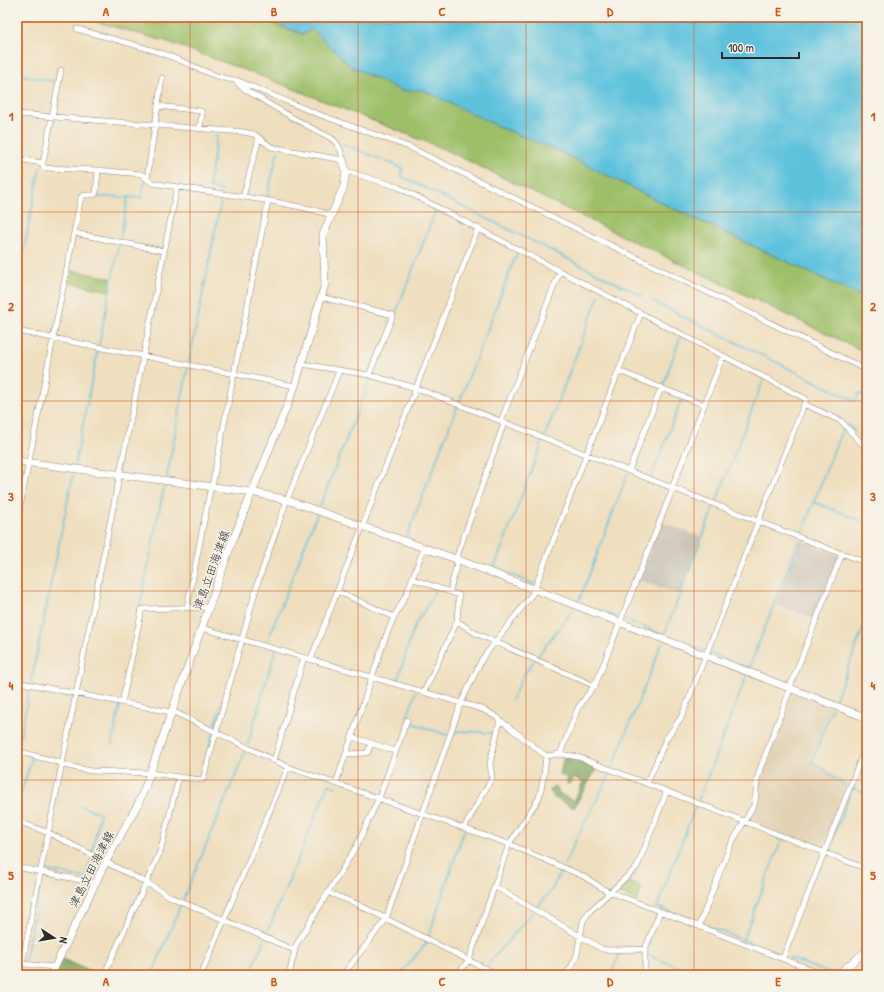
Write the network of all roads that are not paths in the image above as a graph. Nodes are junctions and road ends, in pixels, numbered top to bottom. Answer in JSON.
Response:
{"nodes":[{"id":1,"x":77,"y":29,"type":"dead end"},
{"id":2,"x":61,"y":70,"type":"dead end"},
{"id":3,"x":162,"y":78,"type":"dead end"},
{"id":4,"x":236,"y":80,"type":"junction"},
{"id":5,"x":158,"y":106,"type":"junction"},
{"id":6,"x":17,"y":114,"type":"edge"},
{"id":7,"x":52,"y":116,"type":"junction"},
{"id":8,"x":155,"y":124,"type":"junction"},
{"id":9,"x":200,"y":128,"type":"junction"},
{"id":10,"x":259,"y":138,"type":"junction"},
{"id":11,"x":17,"y":159,"type":"edge"},
{"id":12,"x":343,"y":160,"type":"junction"},
{"id":13,"x":43,"y":163,"type":"junction"},
{"id":14,"x":98,"y":170,"type":"junction"},
{"id":15,"x":346,"y":170,"type":"junction"},
{"id":16,"x":147,"y":179,"type":"junction"},
{"id":17,"x":177,"y":187,"type":"junction"},
{"id":18,"x":243,"y":197,"type":"junction"},
{"id":19,"x":268,"y":201,"type":"junction"},
{"id":20,"x":332,"y":215,"type":"junction"},
{"id":21,"x":478,"y":228,"type":"junction"},
{"id":22,"x":74,"y":233,"type":"junction"},
{"id":23,"x":164,"y":251,"type":"junction"},
{"id":24,"x":560,"y":271,"type":"junction"},
{"id":25,"x":321,"y":297,"type":"junction"},
{"id":26,"x":641,"y":314,"type":"junction"},
{"id":27,"x":17,"y":331,"type":"edge"},
{"id":28,"x":53,"y":338,"type":"junction"},
{"id":29,"x":144,"y":356,"type":"junction"},
{"id":30,"x":723,"y":356,"type":"junction"},
{"id":31,"x":302,"y":364,"type":"junction"},
{"id":32,"x":339,"y":370,"type":"junction"},
{"id":33,"x":867,"y":370,"type":"edge"},
{"id":34,"x":619,"y":371,"type":"junction"},
{"id":35,"x":234,"y":374,"type":"junction"},
{"id":36,"x":369,"y":375,"type":"junction"},
{"id":37,"x":295,"y":386,"type":"junction"},
{"id":38,"x":416,"y":388,"type":"junction"},
{"id":39,"x":661,"y":388,"type":"junction"},
{"id":40,"x":804,"y":404,"type":"junction"},
{"id":41,"x":704,"y":405,"type":"junction"},
{"id":42,"x":503,"y":422,"type":"junction"},
{"id":43,"x":867,"y":446,"type":"edge"},
{"id":44,"x":587,"y":454,"type":"junction"},
{"id":45,"x":17,"y":461,"type":"edge"},
{"id":46,"x":29,"y":463,"type":"junction"},
{"id":47,"x":629,"y":471,"type":"junction"},
{"id":48,"x":119,"y":475,"type":"junction"},
{"id":49,"x":211,"y":486,"type":"junction"},
{"id":50,"x":672,"y":488,"type":"junction"},
{"id":51,"x":252,"y":492,"type":"junction"},
{"id":52,"x":287,"y":500,"type":"junction"},
{"id":53,"x":757,"y":521,"type":"junction"},
{"id":54,"x":17,"y":522,"type":"edge"},
{"id":55,"x":362,"y":526,"type":"junction"},
{"id":56,"x":424,"y":548,"type":"junction"},
{"id":57,"x":842,"y":554,"type":"junction"},
{"id":58,"x":457,"y":559,"type":"junction"},
{"id":59,"x":867,"y":563,"type":"edge"},
{"id":60,"x":413,"y":579,"type":"junction"},
{"id":61,"x":534,"y":589,"type":"junction"},
{"id":62,"x":337,"y":591,"type":"junction"},
{"id":63,"x":450,"y":591,"type":"junction"},
{"id":64,"x":187,"y":607,"type":"junction"},
{"id":65,"x":209,"y":607,"type":"junction"},
{"id":66,"x":394,"y":617,"type":"junction"},
{"id":67,"x":457,"y":621,"type":"junction"},
{"id":68,"x":621,"y":623,"type":"junction"},
{"id":69,"x":202,"y":628,"type":"junction"},
{"id":70,"x":242,"y":639,"type":"junction"},
{"id":71,"x":495,"y":642,"type":"junction"},
{"id":72,"x":705,"y":655,"type":"junction"},
{"id":73,"x":304,"y":657,"type":"junction"},
{"id":74,"x":311,"y":659,"type":"junction"},
{"id":75,"x":372,"y":677,"type":"junction"},
{"id":76,"x":17,"y":682,"type":"edge"},
{"id":77,"x":595,"y":686,"type":"junction"},
{"id":78,"x":791,"y":687,"type":"junction"},
{"id":79,"x":424,"y":692,"type":"junction"},
{"id":80,"x":76,"y":694,"type":"junction"},
{"id":81,"x":122,"y":703,"type":"junction"},
{"id":82,"x":461,"y":703,"type":"junction"},
{"id":83,"x":172,"y":711,"type":"junction"},
{"id":84,"x":867,"y":718,"type":"edge"},
{"id":85,"x":407,"y":720,"type":"dead end"},
{"id":86,"x":500,"y":720,"type":"junction"},
{"id":87,"x":215,"y":731,"type":"junction"},
{"id":88,"x":352,"y":737,"type":"junction"},
{"id":89,"x":371,"y":743,"type":"junction"},
{"id":90,"x":867,"y":743,"type":"edge"},
{"id":91,"x":17,"y":751,"type":"edge"},
{"id":92,"x":395,"y":751,"type":"junction"},
{"id":93,"x":346,"y":753,"type":"junction"},
{"id":94,"x":560,"y":754,"type":"junction"},
{"id":95,"x":546,"y":756,"type":"junction"},
{"id":96,"x":274,"y":760,"type":"junction"},
{"id":97,"x":62,"y":764,"type":"junction"},
{"id":98,"x":288,"y":767,"type":"junction"},
{"id":99,"x":150,"y":773,"type":"junction"},
{"id":100,"x":179,"y":777,"type":"junction"},
{"id":101,"x":336,"y":783,"type":"junction"},
{"id":102,"x":647,"y":784,"type":"junction"},
{"id":103,"x":667,"y":791,"type":"junction"},
{"id":104,"x":378,"y":798,"type":"junction"},
{"id":105,"x":423,"y":813,"type":"junction"},
{"id":106,"x":17,"y":817,"type":"edge"},
{"id":107,"x":745,"y":821,"type":"junction"},
{"id":108,"x":464,"y":828,"type":"junction"},
{"id":109,"x":49,"y":833,"type":"junction"},
{"id":110,"x":509,"y":844,"type":"junction"},
{"id":111,"x":824,"y":852,"type":"junction"},
{"id":112,"x":105,"y":863,"type":"junction"},
{"id":113,"x":17,"y":867,"type":"edge"},
{"id":114,"x":867,"y":869,"type":"edge"},
{"id":115,"x":41,"y":872,"type":"junction"},
{"id":116,"x":95,"y":883,"type":"junction"},
{"id":117,"x":147,"y":883,"type":"junction"},
{"id":118,"x":494,"y":886,"type":"junction"},
{"id":119,"x":329,"y":893,"type":"junction"},
{"id":120,"x":611,"y":893,"type":"junction"},
{"id":121,"x":660,"y":912,"type":"junction"},
{"id":122,"x":386,"y":919,"type":"junction"},
{"id":123,"x":224,"y":920,"type":"junction"},
{"id":124,"x":699,"y":926,"type":"junction"},
{"id":125,"x":580,"y":937,"type":"junction"},
{"id":126,"x":645,"y":949,"type":"junction"},
{"id":127,"x":294,"y":950,"type":"junction"},
{"id":128,"x":867,"y":950,"type":"edge"},
{"id":129,"x":783,"y":958,"type":"junction"},
{"id":130,"x":469,"y":960,"type":"junction"},
{"id":131,"x":22,"y":964,"type":"junction"},
{"id":132,"x":55,"y":967,"type":"junction"},
{"id":133,"x":486,"y":968,"type":"junction"},
{"id":134,"x":20,"y":975,"type":"edge"},
{"id":135,"x":51,"y":975,"type":"edge"},
{"id":136,"x":104,"y":975,"type":"edge"},
{"id":137,"x":201,"y":975,"type":"edge"},
{"id":138,"x":289,"y":975,"type":"edge"},
{"id":139,"x":343,"y":975,"type":"edge"},
{"id":140,"x":458,"y":975,"type":"edge"},
{"id":141,"x":483,"y":975,"type":"edge"},
{"id":142,"x":498,"y":975,"type":"edge"},
{"id":143,"x":566,"y":975,"type":"edge"},
{"id":144,"x":645,"y":975,"type":"edge"},
{"id":145,"x":825,"y":975,"type":"edge"},
{"id":146,"x":837,"y":975,"type":"edge"}],
"edges":[{"from":1,"to":4,"type":"street"},
{"from":2,"to":7,"type":"street"},
{"from":3,"to":5,"type":"street"},
{"from":4,"to":12,"type":"street"},
{"from":4,"to":33,"type":"street"},
{"from":5,"to":8,"type":"street"},
{"from":5,"to":9,"type":"street"},
{"from":6,"to":7,"type":"street"},
{"from":7,"to":8,"type":"street"},
{"from":7,"to":13,"type":"street"},
{"from":8,"to":9,"type":"street"},
{"from":8,"to":16,"type":"street"},
{"from":9,"to":10,"type":"street"},
{"from":10,"to":12,"type":"street"},
{"from":10,"to":18,"type":"street"},
{"from":11,"to":13,"type":"street"},
{"from":12,"to":15,"type":"main road","name":"津島立田海津線"},
{"from":13,"to":14,"type":"street"},
{"from":14,"to":16,"type":"street"},
{"from":14,"to":22,"type":"street"},
{"from":15,"to":20,"type":"main road","name":"津島立田海津線"},
{"from":15,"to":21,"type":"street"},
{"from":16,"to":17,"type":"street"},
{"from":17,"to":18,"type":"street"},
{"from":17,"to":23,"type":"street"},
{"from":18,"to":19,"type":"street"},
{"from":19,"to":20,"type":"street"},
{"from":19,"to":35,"type":"street"},
{"from":20,"to":25,"type":"main road","name":"津島立田海津線"},
{"from":21,"to":24,"type":"street"},
{"from":21,"to":38,"type":"street"},
{"from":22,"to":23,"type":"street"},
{"from":22,"to":28,"type":"street"},
{"from":23,"to":29,"type":"street"},
{"from":24,"to":26,"type":"street"},
{"from":24,"to":42,"type":"street"},
{"from":25,"to":31,"type":"main road","name":"津島立田海津線"},
{"from":25,"to":36,"type":"street"},
{"from":26,"to":30,"type":"street"},
{"from":26,"to":34,"type":"street"},
{"from":27,"to":28,"type":"street"},
{"from":28,"to":29,"type":"street"},
{"from":28,"to":46,"type":"street"},
{"from":29,"to":35,"type":"street"},
{"from":29,"to":48,"type":"street"},
{"from":30,"to":40,"type":"street"},
{"from":30,"to":41,"type":"street"},
{"from":31,"to":32,"type":"street"},
{"from":31,"to":37,"type":"main road","name":"津島立田海津線"},
{"from":32,"to":36,"type":"street"},
{"from":32,"to":52,"type":"street"},
{"from":34,"to":39,"type":"street"},
{"from":34,"to":44,"type":"street"},
{"from":35,"to":37,"type":"street"},
{"from":35,"to":49,"type":"street"},
{"from":36,"to":38,"type":"street"},
{"from":37,"to":51,"type":"main road","name":"津島立田海津線"},
{"from":38,"to":42,"type":"street"},
{"from":38,"to":55,"type":"street"},
{"from":39,"to":41,"type":"street"},
{"from":39,"to":47,"type":"street"},
{"from":40,"to":43,"type":"street"},
{"from":40,"to":53,"type":"street"},
{"from":41,"to":50,"type":"street"},
{"from":42,"to":44,"type":"street"},
{"from":42,"to":58,"type":"street"},
{"from":44,"to":47,"type":"street"},
{"from":44,"to":61,"type":"street"},
{"from":45,"to":46,"type":"main road"},
{"from":46,"to":48,"type":"main road"},
{"from":46,"to":54,"type":"street"},
{"from":47,"to":50,"type":"street"},
{"from":48,"to":49,"type":"main road"},
{"from":48,"to":80,"type":"street"},
{"from":49,"to":51,"type":"main road"},
{"from":49,"to":64,"type":"street"},
{"from":50,"to":53,"type":"street"},
{"from":50,"to":68,"type":"street"},
{"from":51,"to":52,"type":"main road"},
{"from":51,"to":65,"type":"main road","name":"津島立田海津線"},
{"from":52,"to":55,"type":"main road"},
{"from":52,"to":70,"type":"street"},
{"from":53,"to":57,"type":"street"},
{"from":53,"to":72,"type":"street"},
{"from":55,"to":56,"type":"main road"},
{"from":55,"to":62,"type":"street"},
{"from":56,"to":58,"type":"main road"},
{"from":56,"to":60,"type":"street"},
{"from":57,"to":59,"type":"street"},
{"from":57,"to":78,"type":"street"},
{"from":58,"to":61,"type":"main road"},
{"from":58,"to":63,"type":"street"},
{"from":60,"to":63,"type":"street"},
{"from":60,"to":66,"type":"street"},
{"from":61,"to":68,"type":"main road"},
{"from":61,"to":71,"type":"street"},
{"from":62,"to":66,"type":"street"},
{"from":62,"to":74,"type":"street"},
{"from":63,"to":67,"type":"street"},
{"from":64,"to":65,"type":"street"},
{"from":64,"to":81,"type":"street"},
{"from":65,"to":69,"type":"main road","name":"津島立田海津線"},
{"from":66,"to":75,"type":"street"},
{"from":67,"to":71,"type":"street"},
{"from":67,"to":79,"type":"street"},
{"from":68,"to":72,"type":"main road"},
{"from":68,"to":77,"type":"street"},
{"from":69,"to":70,"type":"street"},
{"from":69,"to":83,"type":"main road","name":"津島立田海津線"},
{"from":70,"to":73,"type":"street"},
{"from":70,"to":87,"type":"street"},
{"from":71,"to":77,"type":"street"},
{"from":71,"to":82,"type":"street"},
{"from":72,"to":78,"type":"main road"},
{"from":72,"to":102,"type":"street"},
{"from":73,"to":74,"type":"street"},
{"from":73,"to":96,"type":"street"},
{"from":74,"to":75,"type":"street"},
{"from":75,"to":79,"type":"street"},
{"from":75,"to":88,"type":"street"},
{"from":76,"to":80,"type":"street"},
{"from":77,"to":94,"type":"street"},
{"from":78,"to":84,"type":"main road"},
{"from":78,"to":107,"type":"street"},
{"from":79,"to":82,"type":"street"},
{"from":80,"to":81,"type":"street"},
{"from":80,"to":97,"type":"street"},
{"from":81,"to":83,"type":"street"},
{"from":82,"to":86,"type":"street"},
{"from":82,"to":105,"type":"street"},
{"from":83,"to":87,"type":"street"},
{"from":83,"to":99,"type":"main road","name":"津島立田海津線"},
{"from":85,"to":92,"type":"street"},
{"from":86,"to":95,"type":"street"},
{"from":86,"to":108,"type":"street"},
{"from":87,"to":96,"type":"street"},
{"from":87,"to":100,"type":"street"},
{"from":88,"to":89,"type":"street"},
{"from":88,"to":93,"type":"street"},
{"from":89,"to":92,"type":"street"},
{"from":89,"to":93,"type":"street"},
{"from":90,"to":111,"type":"street"},
{"from":91,"to":97,"type":"street"},
{"from":92,"to":104,"type":"street"},
{"from":93,"to":101,"type":"street"},
{"from":94,"to":95,"type":"street"},
{"from":94,"to":102,"type":"street"},
{"from":95,"to":110,"type":"street"},
{"from":96,"to":98,"type":"street"},
{"from":97,"to":99,"type":"street"},
{"from":97,"to":109,"type":"street"},
{"from":98,"to":101,"type":"street"},
{"from":98,"to":123,"type":"street"},
{"from":99,"to":100,"type":"street"},
{"from":99,"to":112,"type":"main road","name":"津島立田海津線"},
{"from":100,"to":117,"type":"street"},
{"from":101,"to":104,"type":"street"},
{"from":102,"to":103,"type":"street"},
{"from":103,"to":107,"type":"street"},
{"from":103,"to":120,"type":"street"},
{"from":104,"to":105,"type":"street"},
{"from":104,"to":119,"type":"street"},
{"from":105,"to":108,"type":"street"},
{"from":105,"to":122,"type":"street"},
{"from":106,"to":109,"type":"street"},
{"from":107,"to":111,"type":"street"},
{"from":107,"to":124,"type":"street"},
{"from":108,"to":110,"type":"street"},
{"from":109,"to":112,"type":"street"},
{"from":109,"to":115,"type":"street"},
{"from":110,"to":118,"type":"street"},
{"from":110,"to":120,"type":"street"},
{"from":111,"to":114,"type":"street"},
{"from":111,"to":129,"type":"street"},
{"from":112,"to":116,"type":"main road","name":"津島立田海津線"},
{"from":112,"to":117,"type":"street"},
{"from":113,"to":115,"type":"street"},
{"from":115,"to":116,"type":"street"},
{"from":115,"to":131,"type":"street"},
{"from":116,"to":132,"type":"main road","name":"津島立田海津線"},
{"from":117,"to":123,"type":"street"},
{"from":117,"to":136,"type":"street"},
{"from":118,"to":125,"type":"street"},
{"from":118,"to":130,"type":"street"},
{"from":119,"to":122,"type":"street"},
{"from":119,"to":127,"type":"street"},
{"from":120,"to":121,"type":"street"},
{"from":120,"to":125,"type":"street"},
{"from":121,"to":124,"type":"street"},
{"from":121,"to":126,"type":"street"},
{"from":122,"to":130,"type":"street"},
{"from":122,"to":139,"type":"street"},
{"from":123,"to":127,"type":"street"},
{"from":123,"to":137,"type":"street"},
{"from":124,"to":129,"type":"street"},
{"from":125,"to":126,"type":"street"},
{"from":125,"to":143,"type":"street"},
{"from":126,"to":144,"type":"street"},
{"from":127,"to":138,"type":"street"},
{"from":128,"to":146,"type":"main road"},
{"from":129,"to":145,"type":"street"},
{"from":130,"to":133,"type":"street"},
{"from":130,"to":140,"type":"street"},
{"from":131,"to":132,"type":"street"},
{"from":131,"to":134,"type":"street"},
{"from":132,"to":135,"type":"main road","name":"津島立田海津線"},
{"from":133,"to":141,"type":"street"},
{"from":133,"to":142,"type":"street"}]}
